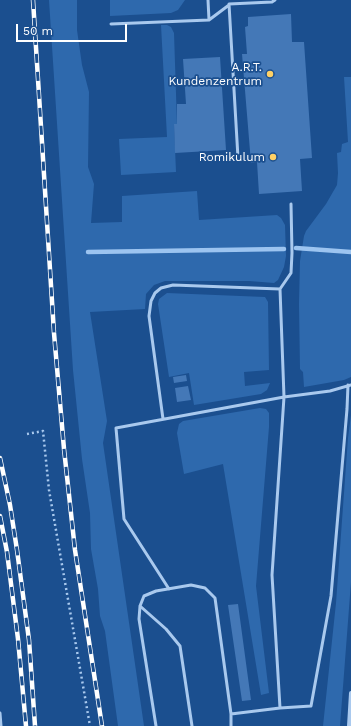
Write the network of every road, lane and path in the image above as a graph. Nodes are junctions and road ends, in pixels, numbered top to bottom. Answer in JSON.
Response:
{"nodes":[{"id":1,"x":208,"y":0,"type":"edge"},
{"id":2,"x":275,"y":0,"type":"edge"},
{"id":3,"x":229,"y":4,"type":"junction"},
{"id":4,"x":209,"y":20,"type":"junction"},
{"id":5,"x":111,"y":24,"type":"dead end"},
{"id":6,"x":238,"y":158,"type":"dead end"},
{"id":7,"x":291,"y":204,"type":"dead end"},
{"id":8,"x":280,"y":289,"type":"junction"},
{"id":9,"x":349,"y":385,"type":"edge"},
{"id":10,"x":284,"y":397,"type":"junction"},
{"id":11,"x":163,"y":419,"type":"junction"},
{"id":12,"x":27,"y":434,"type":"dead end"},
{"id":13,"x":169,"y":588,"type":"junction"},
{"id":14,"x":140,"y":606,"type":"junction"},
{"id":15,"x":351,"y":693,"type":"edge"},
{"id":16,"x":280,"y":708,"type":"junction"},
{"id":17,"x":0,"y":713,"type":"edge"},
{"id":18,"x":231,"y":714,"type":"junction"},
{"id":19,"x":1,"y":726,"type":"edge"},
{"id":20,"x":90,"y":726,"type":"edge"},
{"id":21,"x":156,"y":726,"type":"edge"},
{"id":22,"x":192,"y":726,"type":"edge"},
{"id":23,"x":231,"y":726,"type":"edge"},
{"id":24,"x":349,"y":726,"type":"edge"}],
"edges":[{"from":1,"to":4,"type":"lane"},
{"from":2,"to":3,"type":"lane"},
{"from":3,"to":4,"type":"lane"},
{"from":3,"to":6,"type":"lane"},
{"from":4,"to":5,"type":"lane"},
{"from":7,"to":8,"type":"lane"},
{"from":8,"to":10,"type":"lane"},
{"from":8,"to":11,"type":"lane"},
{"from":9,"to":10,"type":"lane"},
{"from":9,"to":16,"type":"lane"},
{"from":10,"to":11,"type":"lane"},
{"from":10,"to":16,"type":"lane"},
{"from":11,"to":13,"type":"lane"},
{"from":12,"to":20,"type":"path"},
{"from":13,"to":14,"type":"lane"},
{"from":13,"to":18,"type":"lane"},
{"from":14,"to":21,"type":"lane"},
{"from":14,"to":22,"type":"lane"},
{"from":15,"to":24,"type":"street"},
{"from":16,"to":18,"type":"lane"},
{"from":17,"to":19,"type":"lane"},
{"from":18,"to":23,"type":"lane"}]}
